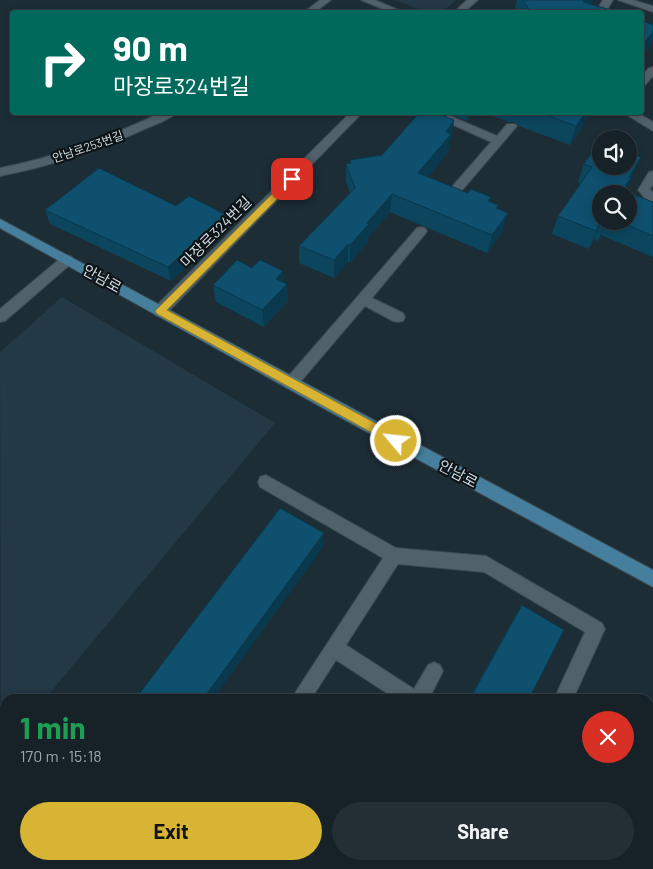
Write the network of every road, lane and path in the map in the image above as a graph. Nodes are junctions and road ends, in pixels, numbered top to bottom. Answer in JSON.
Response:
{"nodes":[{"id":1,"x":326,"y":0,"type":"edge"},
{"id":2,"x":366,"y":0,"type":"edge"},
{"id":3,"x":473,"y":0,"type":"edge"},
{"id":4,"x":623,"y":0,"type":"edge"},
{"id":5,"x":313,"y":10,"type":"edge"},
{"id":6,"x":393,"y":10,"type":"edge"},
{"id":7,"x":461,"y":10,"type":"edge"},
{"id":8,"x":652,"y":13,"type":"edge"},
{"id":9,"x":653,"y":70,"type":"edge"},
{"id":10,"x":644,"y":80,"type":"edge"},
{"id":11,"x":166,"y":115,"type":"edge"},
{"id":12,"x":355,"y":115,"type":"edge"},
{"id":13,"x":437,"y":115,"type":"edge"},
{"id":14,"x":632,"y":115,"type":"edge"},
{"id":15,"x":511,"y":126,"type":"dead end"},
{"id":16,"x":653,"y":127,"type":"edge"},
{"id":17,"x":497,"y":140,"type":"junction"},
{"id":18,"x":0,"y":172,"type":"edge"},
{"id":19,"x":653,"y":175,"type":"edge"},
{"id":20,"x":448,"y":199,"type":"edge"},
{"id":21,"x":653,"y":200,"type":"edge"},
{"id":22,"x":0,"y":223,"type":"edge"},
{"id":23,"x":421,"y":231,"type":"edge"},
{"id":24,"x":67,"y":260,"type":"junction"},
{"id":25,"x":363,"y":299,"type":"junction"},
{"id":26,"x":160,"y":311,"type":"junction"},
{"id":27,"x":0,"y":316,"type":"edge"},
{"id":28,"x":398,"y":317,"type":"dead end"},
{"id":29,"x":291,"y":383,"type":"junction"},
{"id":30,"x":266,"y":482,"type":"dead end"},
{"id":31,"x":394,"y":556,"type":"junction"},
{"id":32,"x":653,"y":579,"type":"edge"},
{"id":33,"x":334,"y":648,"type":"junction"},
{"id":34,"x":434,"y":671,"type":"dead end"},
{"id":35,"x":303,"y":694,"type":"edge"},
{"id":36,"x":405,"y":694,"type":"edge"},
{"id":37,"x":421,"y":694,"type":"edge"},
{"id":38,"x":565,"y":694,"type":"edge"}],
"edges":[{"from":1,"to":5,"type":"street"},
{"from":2,"to":6,"type":"street"},
{"from":3,"to":7,"type":"street"},
{"from":4,"to":8,"type":"street"},
{"from":9,"to":10,"type":"street"},
{"from":11,"to":18,"type":"street","name":"안남로253번길"},
{"from":12,"to":26,"type":"street","name":"마장로324번길"},
{"from":13,"to":17,"type":"street"},
{"from":14,"to":16,"type":"street"},
{"from":15,"to":17,"type":"street"},
{"from":17,"to":20,"type":"street"},
{"from":19,"to":21,"type":"street"},
{"from":22,"to":24,"type":"main road","name":"안남로"},
{"from":23,"to":25,"type":"street"},
{"from":24,"to":26,"type":"main road","name":"안남로"},
{"from":24,"to":27,"type":"street"},
{"from":25,"to":28,"type":"street"},
{"from":25,"to":29,"type":"street"},
{"from":26,"to":29,"type":"main road","name":"안남로"},
{"from":29,"to":32,"type":"main road","name":"안남로"},
{"from":30,"to":31,"type":"street"},
{"from":31,"to":33,"type":"street"},
{"from":31,"to":38,"type":"street"},
{"from":33,"to":35,"type":"street"},
{"from":33,"to":36,"type":"street"},
{"from":34,"to":37,"type":"street"}]}
